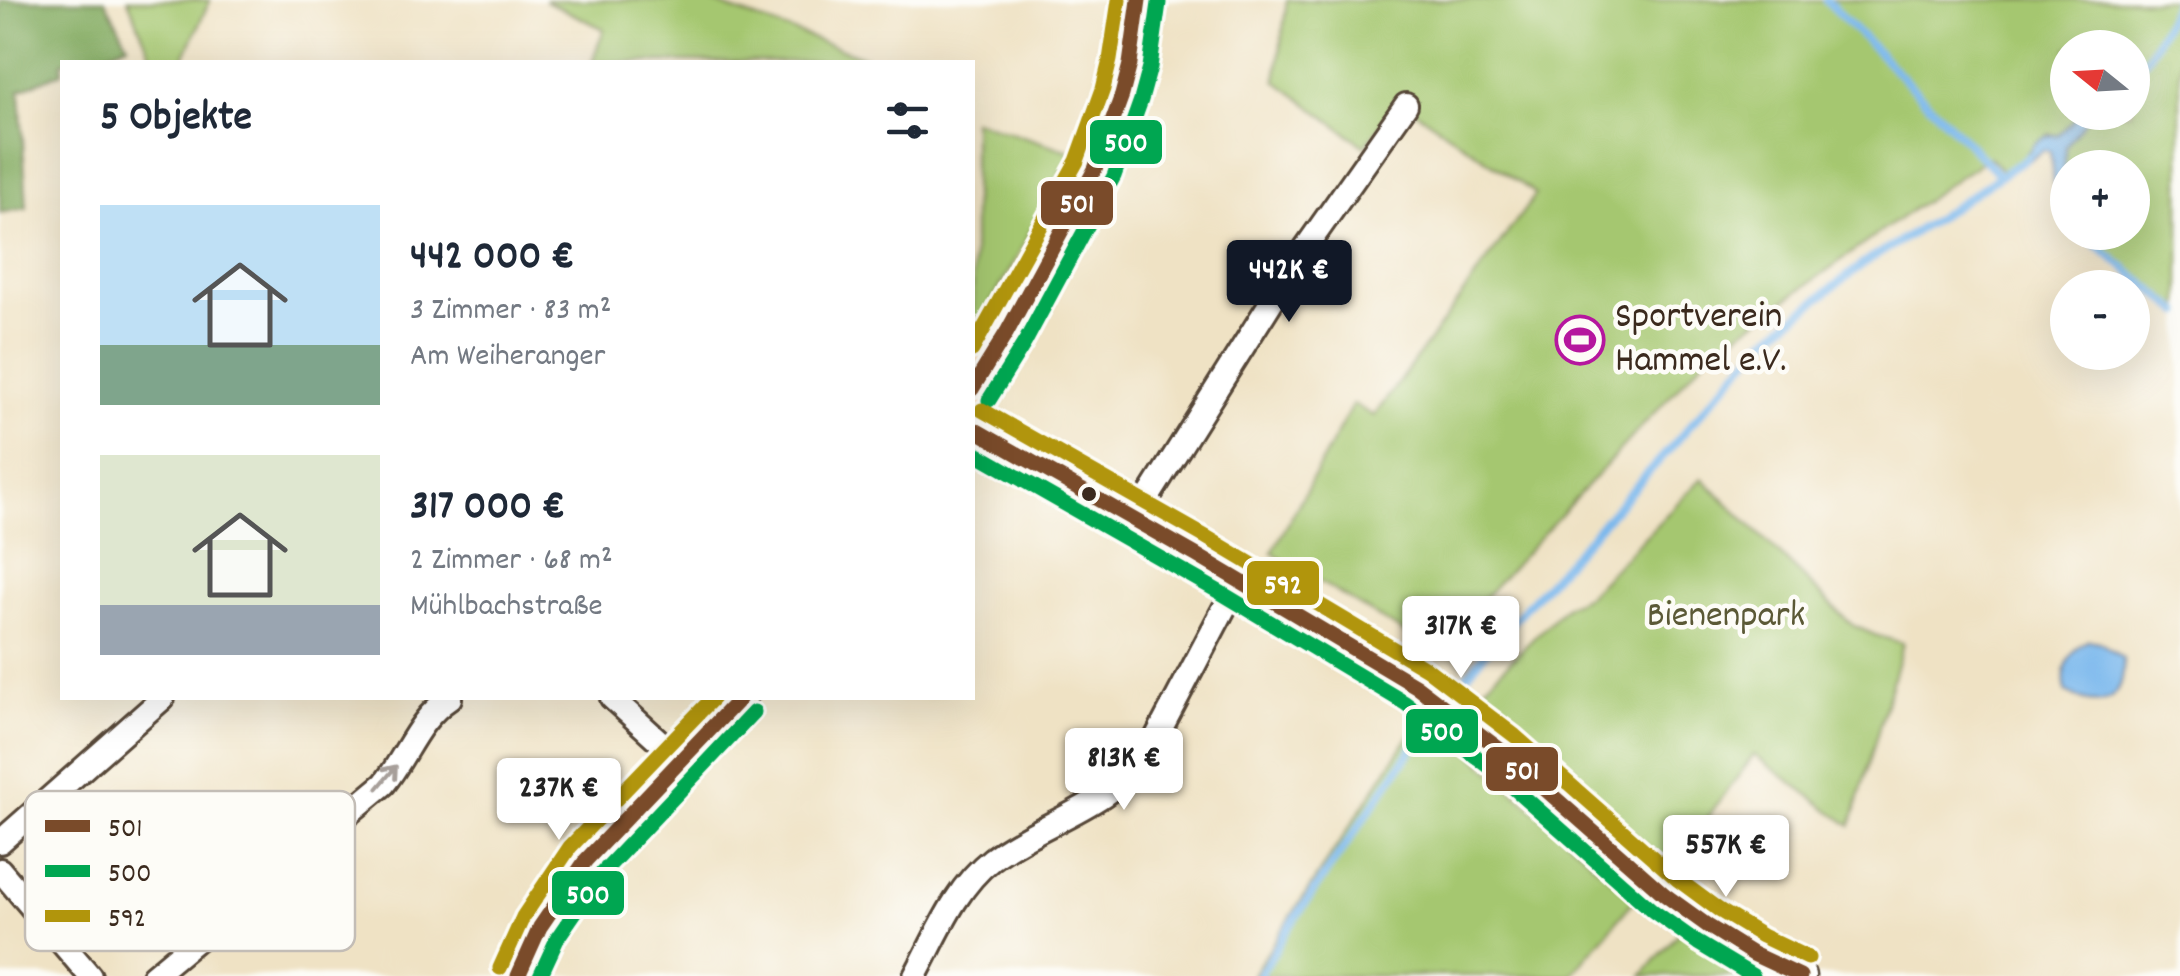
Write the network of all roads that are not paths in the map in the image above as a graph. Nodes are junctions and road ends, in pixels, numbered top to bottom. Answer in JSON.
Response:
{"nodes":[{"id":1,"x":1139,"y":0,"type":"edge"},
{"id":2,"x":1406,"y":105,"type":"dead end"},
{"id":3,"x":975,"y":385,"type":"edge"},
{"id":4,"x":975,"y":430,"type":"edge"},
{"id":5,"x":1134,"y":520,"type":"junction"},
{"id":6,"x":1239,"y":580,"type":"junction"},
{"id":7,"x":160,"y":700,"type":"edge"},
{"id":8,"x":447,"y":700,"type":"edge"},
{"id":9,"x":614,"y":700,"type":"edge"},
{"id":10,"x":738,"y":700,"type":"edge"},
{"id":11,"x":682,"y":761,"type":"junction"},
{"id":12,"x":57,"y":791,"type":"edge"},
{"id":13,"x":355,"y":808,"type":"edge"},
{"id":14,"x":25,"y":820,"type":"edge"},
{"id":15,"x":0,"y":842,"type":"edge"},
{"id":16,"x":0,"y":870,"type":"edge"},
{"id":17,"x":25,"y":899,"type":"edge"},
{"id":18,"x":69,"y":951,"type":"edge"},
{"id":19,"x":184,"y":951,"type":"edge"},
{"id":20,"x":90,"y":976,"type":"edge"},
{"id":21,"x":154,"y":976,"type":"edge"},
{"id":22,"x":518,"y":976,"type":"edge"},
{"id":23,"x":915,"y":976,"type":"edge"},
{"id":24,"x":1800,"y":976,"type":"edge"}],
"edges":[{"from":1,"to":3,"type":"main road"},
{"from":2,"to":5,"type":"street"},
{"from":4,"to":5,"type":"street"},
{"from":5,"to":6,"type":"street"},
{"from":6,"to":23,"type":"street"},
{"from":6,"to":24,"type":"street"},
{"from":7,"to":12,"type":"street"},
{"from":13,"to":8,"type":"street","one_way":true},
{"from":9,"to":11,"type":"street"},
{"from":10,"to":11,"type":"main road"},
{"from":11,"to":22,"type":"main road"},
{"from":14,"to":15,"type":"street"},
{"from":16,"to":17,"type":"street"},
{"from":18,"to":20,"type":"street"},
{"from":21,"to":19,"type":"street","one_way":true}]}
